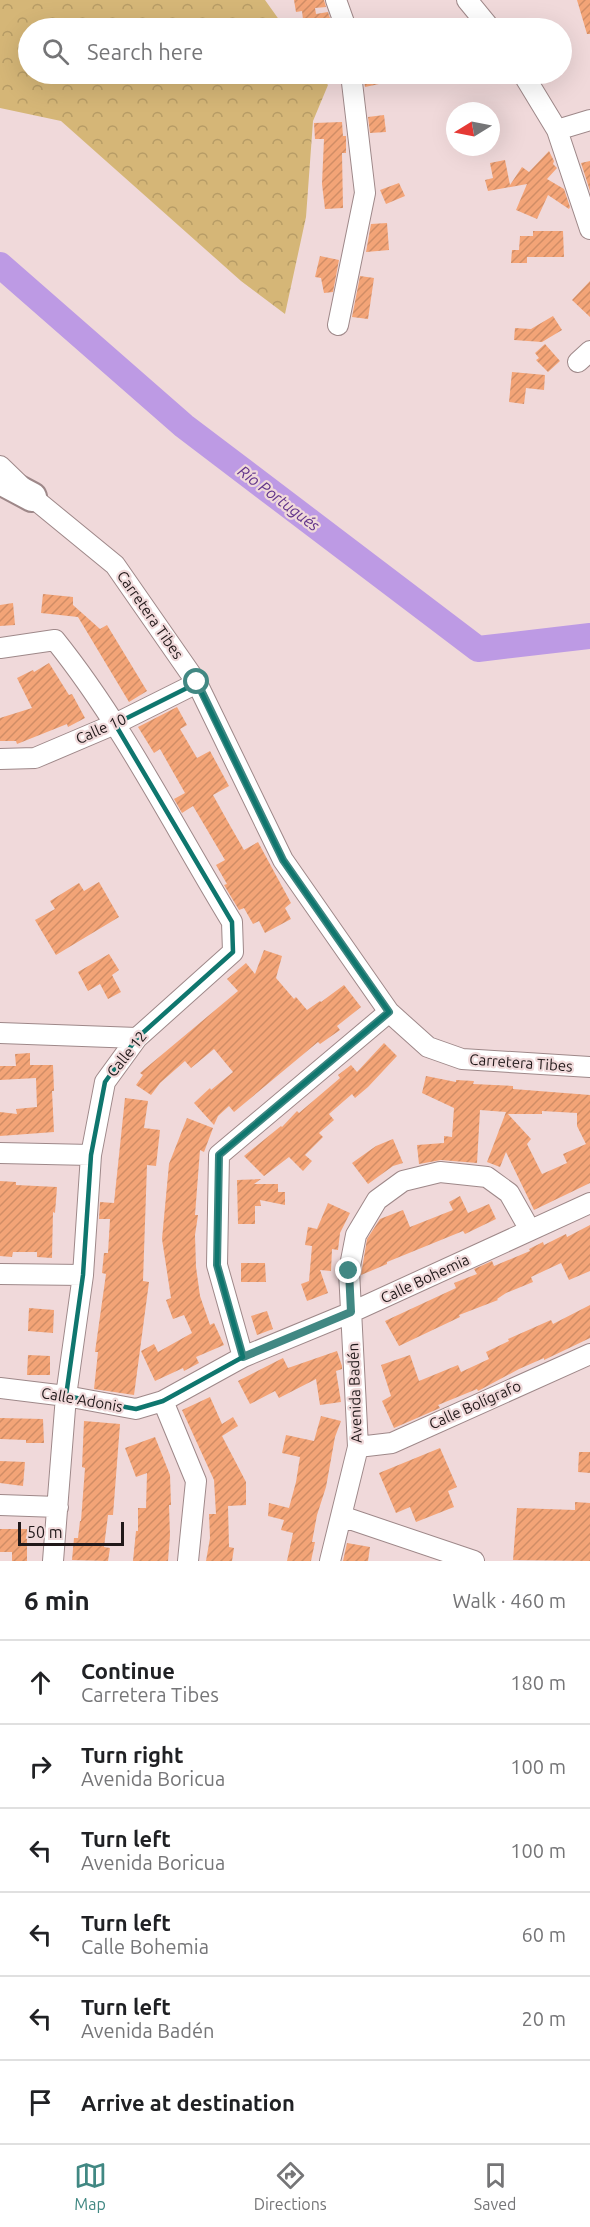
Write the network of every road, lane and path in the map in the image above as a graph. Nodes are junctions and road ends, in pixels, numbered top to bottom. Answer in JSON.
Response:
{"nodes":[{"id":1,"x":336,"y":0,"type":"edge"},
{"id":2,"x":467,"y":0,"type":"edge"},
{"id":3,"x":342,"y":18,"type":"edge"},
{"id":4,"x":482,"y":18,"type":"edge"},
{"id":5,"x":352,"y":84,"type":"edge"},
{"id":6,"x":529,"y":84,"type":"edge"},
{"id":7,"x":590,"y":120,"type":"edge"},
{"id":8,"x":557,"y":130,"type":"junction"},
{"id":9,"x":590,"y":228,"type":"edge"},
{"id":10,"x":338,"y":326,"type":"dead end"},
{"id":11,"x":0,"y":466,"type":"edge"},
{"id":12,"x":0,"y":480,"type":"edge"},
{"id":13,"x":32,"y":497,"type":"junction"},
{"id":14,"x":0,"y":648,"type":"edge"},
{"id":15,"x":197,"y":682,"type":"junction"},
{"id":16,"x":115,"y":724,"type":"junction"},
{"id":17,"x":0,"y":759,"type":"edge"},
{"id":18,"x":389,"y":1012,"type":"junction"},
{"id":19,"x":0,"y":1033,"type":"edge"},
{"id":20,"x":137,"y":1038,"type":"junction"},
{"id":21,"x":590,"y":1067,"type":"edge"},
{"id":22,"x":0,"y":1153,"type":"edge"},
{"id":23,"x":92,"y":1155,"type":"junction"},
{"id":24,"x":590,"y":1203,"type":"edge"},
{"id":25,"x":530,"y":1230,"type":"junction"},
{"id":26,"x":0,"y":1274,"type":"edge"},
{"id":27,"x":83,"y":1275,"type":"junction"},
{"id":28,"x":351,"y":1312,"type":"junction"},
{"id":29,"x":590,"y":1354,"type":"edge"},
{"id":30,"x":243,"y":1357,"type":"junction"},
{"id":31,"x":0,"y":1388,"type":"edge"},
{"id":32,"x":66,"y":1396,"type":"junction"},
{"id":33,"x":163,"y":1401,"type":"junction"},
{"id":34,"x":358,"y":1447,"type":"junction"},
{"id":35,"x":0,"y":1505,"type":"edge"},
{"id":36,"x":58,"y":1507,"type":"junction"},
{"id":37,"x":341,"y":1516,"type":"junction"},
{"id":38,"x":53,"y":1561,"type":"edge"},
{"id":39,"x":188,"y":1561,"type":"edge"},
{"id":40,"x":330,"y":1561,"type":"edge"},
{"id":41,"x":474,"y":1561,"type":"edge"}],
"edges":[{"from":1,"to":3,"type":"street"},
{"from":2,"to":4,"type":"street"},
{"from":5,"to":10,"type":"street"},
{"from":6,"to":8,"type":"street"},
{"from":7,"to":8,"type":"street"},
{"from":8,"to":9,"type":"street"},
{"from":11,"to":13,"type":"street","name":"Carretera Tibes"},
{"from":12,"to":13,"type":"highway"},
{"from":13,"to":15,"type":"street","name":"Carretera Tibes"},
{"from":14,"to":16,"type":"street","name":"Calle 12"},
{"from":15,"to":16,"type":"street","name":"Calle 10"},
{"from":15,"to":18,"type":"street","name":"Carretera Tibes"},
{"from":16,"to":17,"type":"street","name":"Calle 10"},
{"from":16,"to":20,"type":"street","name":"Calle 12"},
{"from":18,"to":21,"type":"street","name":"Carretera Tibes"},
{"from":18,"to":30,"type":"street"},
{"from":19,"to":20,"type":"street"},
{"from":20,"to":23,"type":"street","name":"Calle 12"},
{"from":22,"to":23,"type":"street"},
{"from":23,"to":27,"type":"street","name":"Calle 12"},
{"from":24,"to":25,"type":"street","name":"Calle Bohemia"},
{"from":25,"to":28,"type":"street","name":"Calle Bohemia"},
{"from":25,"to":28,"type":"street","name":"Avenida Badén"},
{"from":26,"to":27,"type":"street"},
{"from":27,"to":32,"type":"street","name":"Calle 12"},
{"from":28,"to":30,"type":"street","name":"Calle Bohemia"},
{"from":28,"to":34,"type":"street","name":"Avenida Badén"},
{"from":29,"to":34,"type":"street","name":"Calle Bolígrafo"},
{"from":30,"to":33,"type":"street","name":"Calle Bohemia"},
{"from":31,"to":32,"type":"street","name":"Calle Adonis"},
{"from":32,"to":33,"type":"street","name":"Calle Adonis"},
{"from":32,"to":36,"type":"street","name":"Calle 12"},
{"from":33,"to":39,"type":"street"},
{"from":34,"to":37,"type":"street","name":"Avenida Badén"},
{"from":35,"to":36,"type":"street"},
{"from":36,"to":38,"type":"street","name":"Calle 12"},
{"from":37,"to":40,"type":"street","name":"Avenida Badén"},
{"from":37,"to":41,"type":"street"}]}
